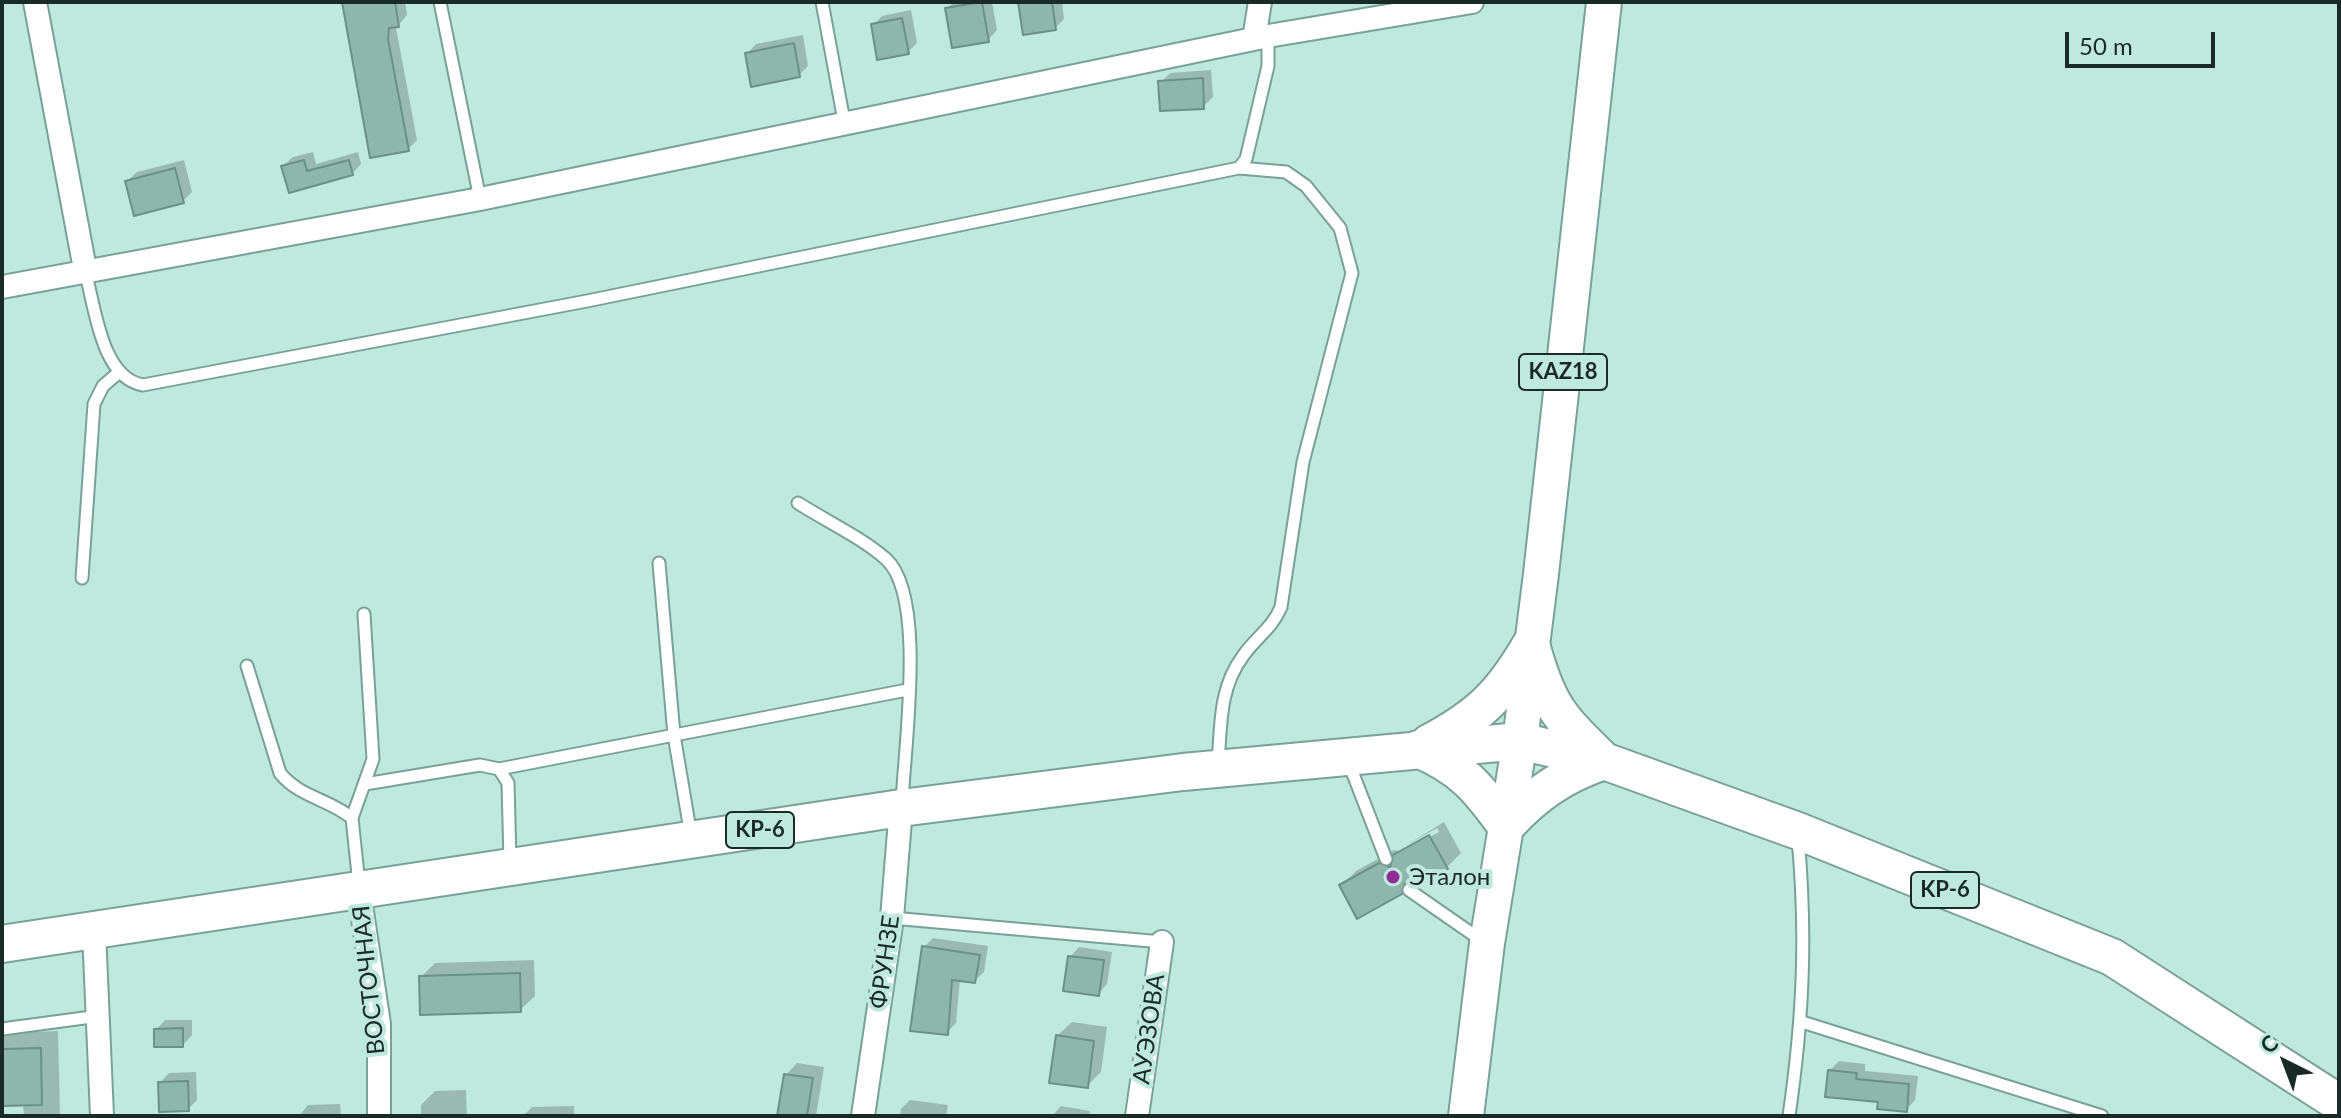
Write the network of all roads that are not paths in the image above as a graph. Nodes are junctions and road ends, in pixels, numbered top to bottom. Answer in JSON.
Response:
{"nodes":[{"id":1,"x":35,"y":2,"type":"edge"},
{"id":2,"x":440,"y":2,"type":"edge"},
{"id":3,"x":822,"y":2,"type":"edge"},
{"id":4,"x":1260,"y":2,"type":"edge"},
{"id":5,"x":1472,"y":2,"type":"edge"},
{"id":6,"x":1604,"y":2,"type":"edge"},
{"id":7,"x":1261,"y":37,"type":"junction"},
{"id":8,"x":844,"y":121,"type":"junction"},
{"id":9,"x":1239,"y":168,"type":"junction"},
{"id":10,"x":480,"y":199,"type":"junction"},
{"id":11,"x":85,"y":269,"type":"junction"},
{"id":12,"x":2,"y":287,"type":"edge"},
{"id":13,"x":118,"y":373,"type":"junction"},
{"id":14,"x":798,"y":503,"type":"dead end"},
{"id":15,"x":659,"y":563,"type":"dead end"},
{"id":16,"x":82,"y":578,"type":"dead end"},
{"id":17,"x":364,"y":614,"type":"dead end"},
{"id":18,"x":1531,"y":644,"type":"junction"},
{"id":19,"x":247,"y":666,"type":"dead end"},
{"id":20,"x":907,"y":690,"type":"junction"},
{"id":21,"x":674,"y":735,"type":"junction"},
{"id":22,"x":1520,"y":741,"type":"junction"},
{"id":23,"x":1418,"y":749,"type":"junction"},
{"id":24,"x":1347,"y":757,"type":"junction"},
{"id":25,"x":1604,"y":761,"type":"junction"},
{"id":26,"x":1218,"y":768,"type":"junction"},
{"id":27,"x":499,"y":769,"type":"junction"},
{"id":28,"x":365,"y":784,"type":"junction"},
{"id":29,"x":901,"y":808,"type":"junction"},
{"id":30,"x":352,"y":818,"type":"junction"},
{"id":31,"x":1506,"y":826,"type":"junction"},
{"id":32,"x":1798,"y":831,"type":"junction"},
{"id":33,"x":691,"y":841,"type":"junction"},
{"id":34,"x":1386,"y":859,"type":"dead end"},
{"id":35,"x":511,"y":869,"type":"junction"},
{"id":36,"x":1409,"y":890,"type":"dead end"},
{"id":37,"x":359,"y":892,"type":"junction"},
{"id":38,"x":892,"y":918,"type":"junction"},
{"id":39,"x":94,"y":931,"type":"junction"},
{"id":40,"x":1162,"y":942,"type":"joint"},
{"id":41,"x":1487,"y":943,"type":"junction"},
{"id":42,"x":2,"y":944,"type":"edge"},
{"id":43,"x":99,"y":1016,"type":"junction"},
{"id":44,"x":1802,"y":1022,"type":"junction"},
{"id":45,"x":2,"y":1029,"type":"edge"},
{"id":46,"x":2339,"y":1103,"type":"edge"},
{"id":47,"x":102,"y":1116,"type":"edge"},
{"id":48,"x":379,"y":1116,"type":"edge"},
{"id":49,"x":863,"y":1116,"type":"edge"},
{"id":50,"x":1137,"y":1116,"type":"edge"},
{"id":51,"x":1466,"y":1116,"type":"edge"},
{"id":52,"x":1789,"y":1116,"type":"edge"},
{"id":53,"x":2102,"y":1116,"type":"edge"}],
"edges":[{"from":1,"to":11,"type":"street"},
{"from":2,"to":10,"type":"lane"},
{"from":3,"to":8,"type":"lane"},
{"from":4,"to":7,"type":"street"},
{"from":5,"to":7,"type":"street"},
{"from":6,"to":18,"type":"main road","number":"KAZ18"},
{"from":7,"to":8,"type":"street"},
{"from":7,"to":9,"type":"lane"},
{"from":8,"to":10,"type":"street"},
{"from":9,"to":13,"type":"lane"},
{"from":9,"to":26,"type":"lane"},
{"from":10,"to":11,"type":"street"},
{"from":11,"to":12,"type":"street"},
{"from":11,"to":13,"type":"lane"},
{"from":13,"to":16,"type":"lane"},
{"from":14,"to":20,"type":"lane"},
{"from":15,"to":21,"type":"lane"},
{"from":17,"to":28,"type":"lane"},
{"from":18,"to":22,"type":"main road","number":"KAZ18"},
{"from":18,"to":23,"type":"highway"},
{"from":18,"to":25,"type":"highway"},
{"from":19,"to":30,"type":"lane"},
{"from":20,"to":21,"type":"lane"},
{"from":20,"to":29,"type":"lane"},
{"from":21,"to":27,"type":"lane"},
{"from":21,"to":33,"type":"lane"},
{"from":22,"to":23,"type":"highway","number":"KP-6"},
{"from":22,"to":25,"type":"highway","number":"KP-6"},
{"from":22,"to":31,"type":"main road","number":"KAZ18"},
{"from":23,"to":24,"type":"highway","number":"KP-6"},
{"from":23,"to":31,"type":"highway"},
{"from":24,"to":26,"type":"highway","number":"KP-6"},
{"from":24,"to":34,"type":"lane"},
{"from":25,"to":31,"type":"highway"},
{"from":25,"to":32,"type":"highway","number":"KP-6"},
{"from":26,"to":29,"type":"highway","number":"KP-6"},
{"from":27,"to":28,"type":"lane"},
{"from":27,"to":35,"type":"lane"},
{"from":28,"to":30,"type":"lane"},
{"from":29,"to":33,"type":"highway","number":"KP-6"},
{"from":29,"to":38,"type":"street","name":"ФРУНЗЕ"},
{"from":30,"to":37,"type":"lane"},
{"from":31,"to":41,"type":"main road","number":"KAZ18"},
{"from":32,"to":44,"type":"lane"},
{"from":32,"to":46,"type":"highway","number":"KP-6"},
{"from":33,"to":35,"type":"highway","number":"KP-6"},
{"from":35,"to":37,"type":"highway","number":"KP-6"},
{"from":36,"to":41,"type":"lane"},
{"from":37,"to":39,"type":"highway","number":"KP-6"},
{"from":37,"to":48,"type":"street","name":"ВОСТОЧНАЯ"},
{"from":38,"to":40,"type":"lane"},
{"from":38,"to":49,"type":"street","name":"ФРУНЗЕ"},
{"from":39,"to":42,"type":"highway","number":"KP-6"},
{"from":39,"to":43,"type":"street"},
{"from":40,"to":50,"type":"street","name":"АУЭЗОВА"},
{"from":41,"to":51,"type":"main road","number":"KAZ18"},
{"from":43,"to":45,"type":"lane"},
{"from":43,"to":47,"type":"street"},
{"from":44,"to":52,"type":"lane"},
{"from":44,"to":53,"type":"lane"}]}
